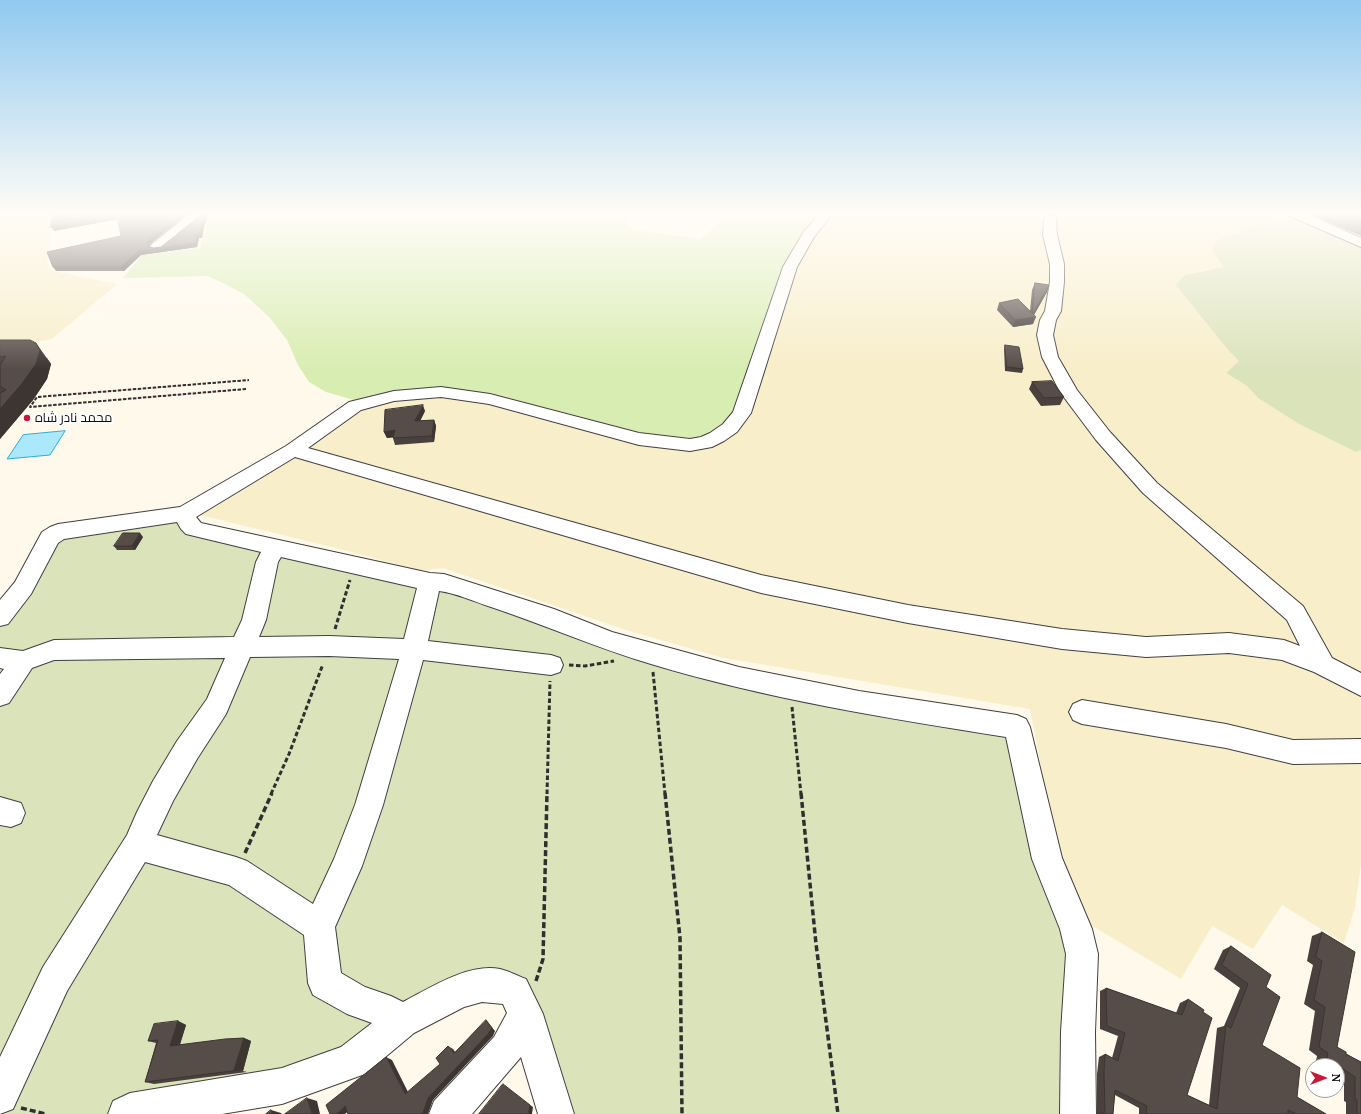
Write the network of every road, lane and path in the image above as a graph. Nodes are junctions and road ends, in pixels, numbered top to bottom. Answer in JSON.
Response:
{"nodes":[{"id":1,"x":791,"y":265,"type":"edge"},
{"id":2,"x":1057,"y":265,"type":"edge"},
{"id":3,"x":249,"y":380,"type":"dead end"},
{"id":4,"x":246,"y":389,"type":"dead end"},
{"id":5,"x":293,"y":450,"type":"junction"},
{"id":6,"x":185,"y":514,"type":"junction"},
{"id":7,"x":274,"y":548,"type":"junction"},
{"id":8,"x":357,"y":565,"type":"junction"},
{"id":9,"x":430,"y":582,"type":"junction"},
{"id":10,"x":0,"y":617,"type":"edge"},
{"id":11,"x":329,"y":646,"type":"junction"},
{"id":12,"x":242,"y":648,"type":"junction"},
{"id":13,"x":414,"y":649,"type":"junction"},
{"id":14,"x":651,"y":654,"type":"junction"},
{"id":15,"x":11,"y":659,"type":"edge"},
{"id":16,"x":551,"y":665,"type":"junction"},
{"id":17,"x":1323,"y":665,"type":"junction"},
{"id":18,"x":1361,"y":685,"type":"edge"},
{"id":19,"x":790,"y":689,"type":"junction"},
{"id":20,"x":0,"y":695,"type":"edge"},
{"id":21,"x":1082,"y":712,"type":"dead end"},
{"id":22,"x":1361,"y":752,"type":"edge"},
{"id":23,"x":138,"y":845,"type":"junction"},
{"id":24,"x":236,"y":872,"type":"junction"},
{"id":25,"x":318,"y":926,"type":"junction"},
{"id":26,"x":526,"y":1014,"type":"junction"},
{"id":27,"x":402,"y":1021,"type":"junction"},
{"id":28,"x":0,"y":1096,"type":"edge"},
{"id":29,"x":126,"y":1114,"type":"edge"},
{"id":30,"x":448,"y":1114,"type":"edge"},
{"id":31,"x":556,"y":1114,"type":"edge"},
{"id":32,"x":682,"y":1114,"type":"edge"},
{"id":33,"x":838,"y":1114,"type":"edge"},
{"id":34,"x":1078,"y":1114,"type":"edge"}],
"edges":[{"from":1,"to":5,"type":"street"},
{"from":2,"to":17,"type":"street"},
{"from":3,"to":4,"type":"path"},
{"from":5,"to":6,"type":"street"},
{"from":5,"to":17,"type":"street"},
{"from":6,"to":7,"type":"street"},
{"from":6,"to":10,"type":"street"},
{"from":7,"to":8,"type":"street"},
{"from":7,"to":12,"type":"street"},
{"from":8,"to":9,"type":"street"},
{"from":8,"to":11,"type":"path"},
{"from":9,"to":13,"type":"street"},
{"from":9,"to":14,"type":"street"},
{"from":11,"to":12,"type":"street"},
{"from":11,"to":13,"type":"street"},
{"from":11,"to":24,"type":"path"},
{"from":12,"to":15,"type":"street"},
{"from":12,"to":23,"type":"street"},
{"from":13,"to":16,"type":"street"},
{"from":13,"to":25,"type":"street"},
{"from":14,"to":16,"type":"path"},
{"from":14,"to":19,"type":"street"},
{"from":14,"to":32,"type":"path"},
{"from":15,"to":20,"type":"street"},
{"from":16,"to":26,"type":"path"},
{"from":17,"to":18,"type":"street"},
{"from":19,"to":33,"type":"path"},
{"from":19,"to":34,"type":"street"},
{"from":21,"to":22,"type":"street"},
{"from":23,"to":24,"type":"street"},
{"from":23,"to":28,"type":"street"},
{"from":24,"to":25,"type":"street"},
{"from":25,"to":27,"type":"street"},
{"from":26,"to":27,"type":"street"},
{"from":26,"to":30,"type":"street"},
{"from":26,"to":31,"type":"street"},
{"from":27,"to":29,"type":"street"}]}
